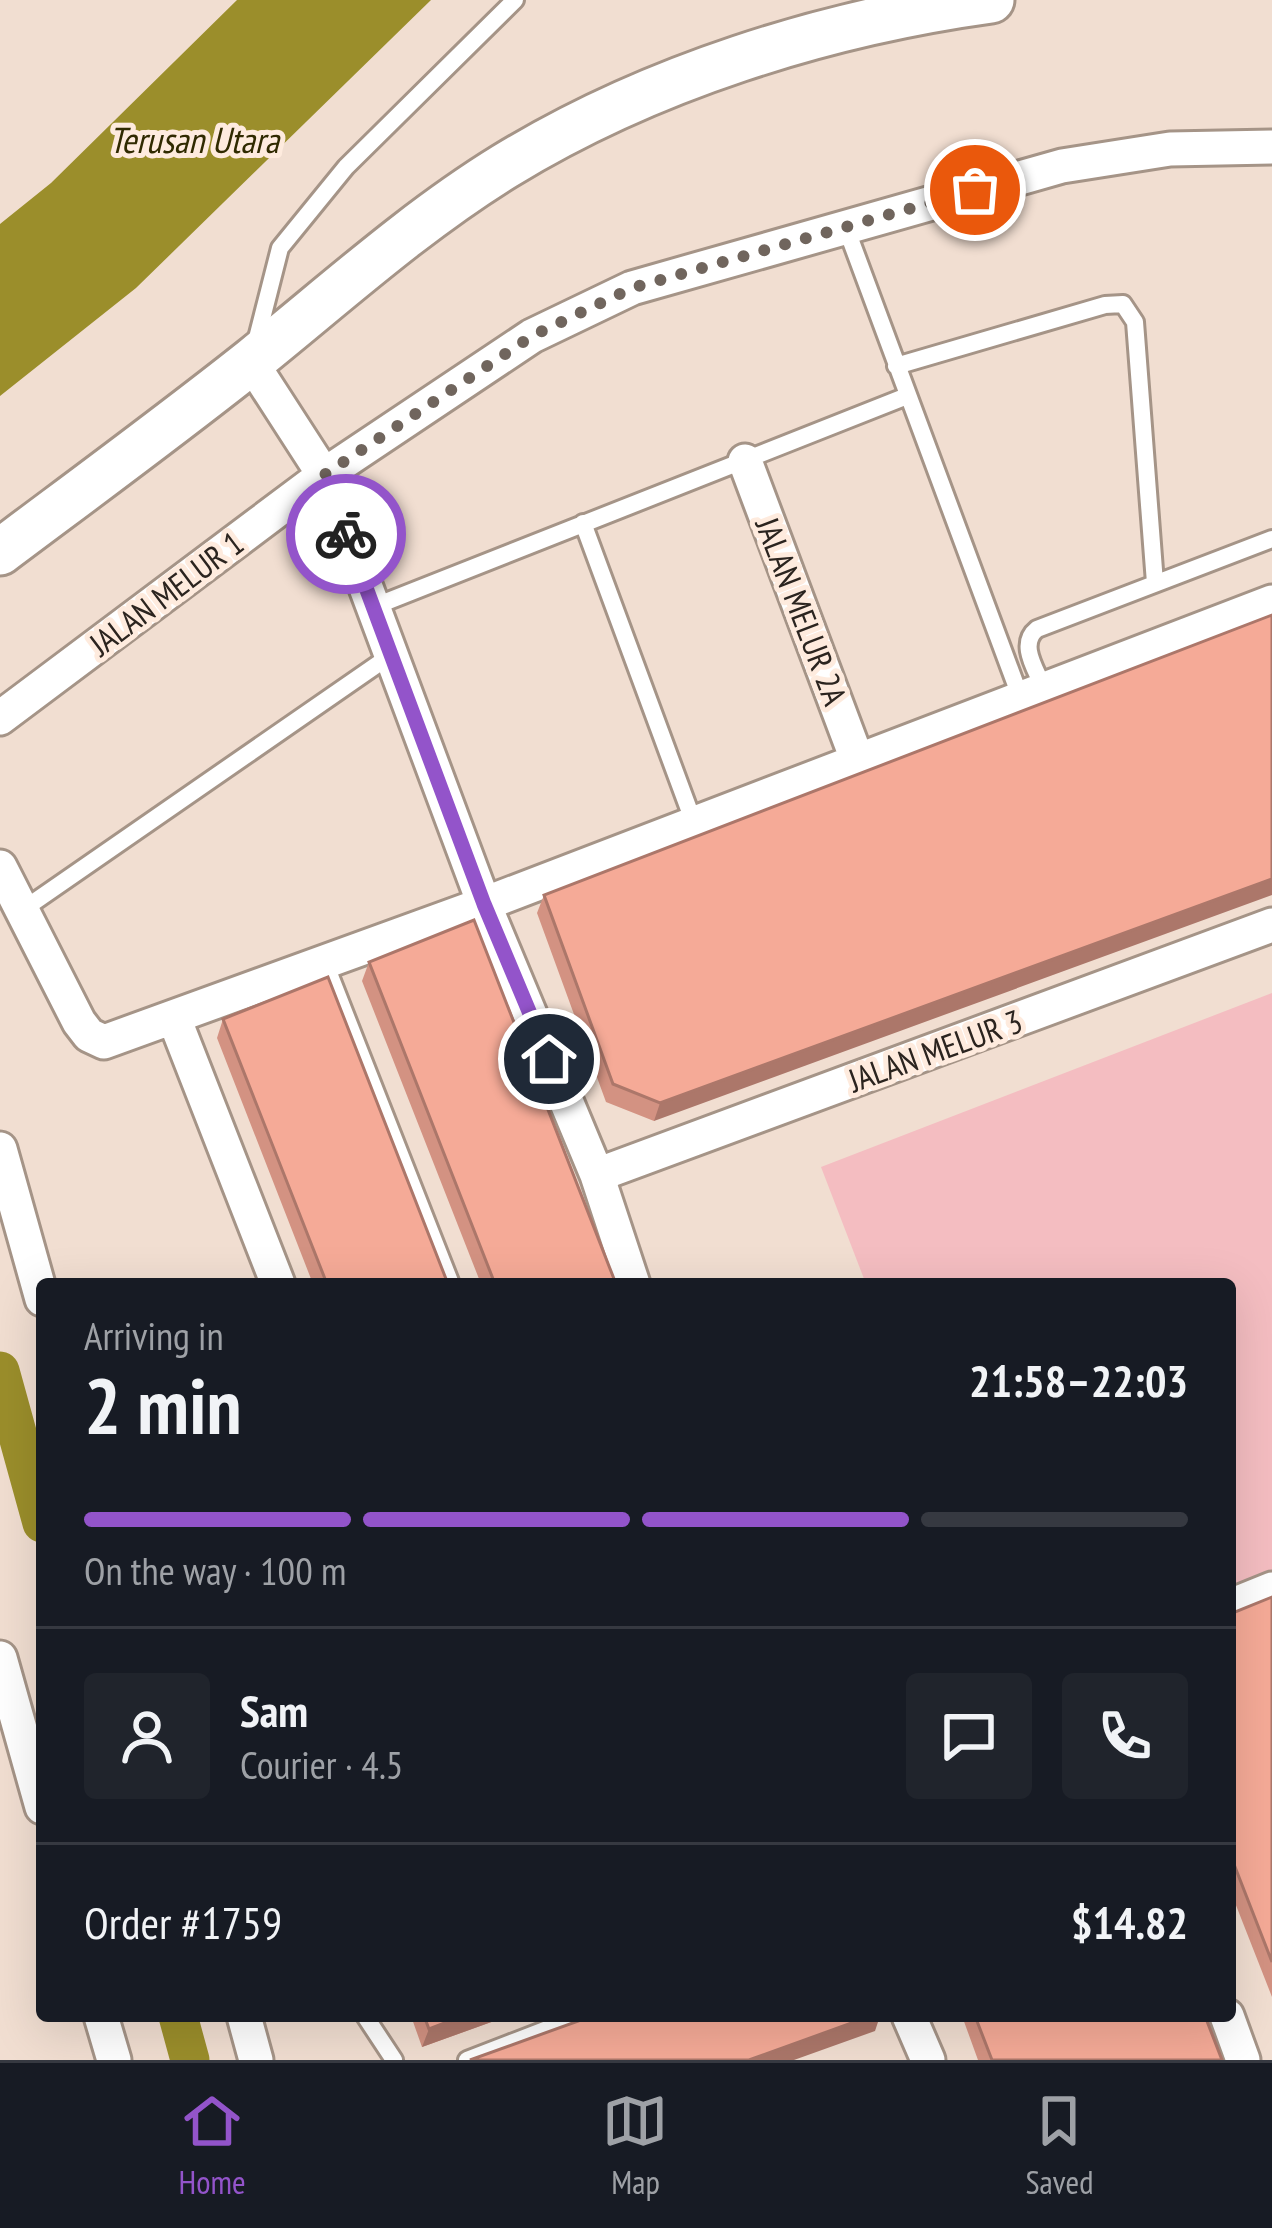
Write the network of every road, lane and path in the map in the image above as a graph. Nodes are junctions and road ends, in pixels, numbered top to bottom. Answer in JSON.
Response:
{"nodes":[{"id":1,"x":515,"y":0,"type":"edge"},
{"id":2,"x":991,"y":0,"type":"edge"},
{"id":3,"x":1272,"y":147,"type":"edge"},
{"id":4,"x":844,"y":225,"type":"junction"},
{"id":5,"x":250,"y":362,"type":"junction"},
{"id":6,"x":896,"y":366,"type":"junction"},
{"id":7,"x":907,"y":396,"type":"junction"},
{"id":8,"x":745,"y":461,"type":"junction"},
{"id":9,"x":324,"y":475,"type":"junction"},
{"id":10,"x":583,"y":523,"type":"junction"},
{"id":11,"x":1272,"y":539,"type":"edge"},
{"id":12,"x":0,"y":552,"type":"edge"},
{"id":13,"x":1155,"y":583,"type":"junction"},
{"id":14,"x":1272,"y":602,"type":"edge"},
{"id":15,"x":373,"y":607,"type":"junction"},
{"id":16,"x":391,"y":655,"type":"junction"},
{"id":17,"x":1031,"y":691,"type":"junction"},
{"id":18,"x":0,"y":718,"type":"edge"},
{"id":19,"x":858,"y":761,"type":"junction"},
{"id":20,"x":694,"y":823,"type":"junction"},
{"id":21,"x":0,"y":867,"type":"edge"},
{"id":22,"x":484,"y":904,"type":"junction"},
{"id":23,"x":22,"y":911,"type":"junction"},
{"id":24,"x":1272,"y":925,"type":"edge"},
{"id":25,"x":325,"y":963,"type":"junction"},
{"id":26,"x":174,"y":1018,"type":"junction"},
{"id":27,"x":0,"y":1149,"type":"edge"},
{"id":28,"x":597,"y":1175,"type":"junction"},
{"id":29,"x":36,"y":1278,"type":"edge"},
{"id":30,"x":276,"y":1278,"type":"edge"},
{"id":31,"x":449,"y":1278,"type":"edge"},
{"id":32,"x":631,"y":1278,"type":"edge"},
{"id":33,"x":1272,"y":1589,"type":"edge"},
{"id":34,"x":1236,"y":1604,"type":"edge"},
{"id":35,"x":0,"y":1658,"type":"edge"},
{"id":36,"x":36,"y":1786,"type":"edge"},
{"id":37,"x":103,"y":2022,"type":"edge"},
{"id":38,"x":246,"y":2022,"type":"edge"},
{"id":39,"x":369,"y":2022,"type":"edge"},
{"id":40,"x":564,"y":2022,"type":"edge"},
{"id":41,"x":912,"y":2022,"type":"edge"},
{"id":42,"x":1229,"y":2022,"type":"edge"},
{"id":43,"x":114,"y":2060,"type":"edge"},
{"id":44,"x":256,"y":2060,"type":"edge"},
{"id":45,"x":394,"y":2060,"type":"edge"},
{"id":46,"x":466,"y":2060,"type":"edge"},
{"id":47,"x":928,"y":2060,"type":"edge"},
{"id":48,"x":1243,"y":2060,"type":"edge"}],
"edges":[{"from":1,"to":5,"type":"lane"},
{"from":2,"to":5,"type":"main road"},
{"from":3,"to":4,"type":"street","name":"JALAN MELUR 1"},
{"from":4,"to":6,"type":"lane"},
{"from":4,"to":9,"type":"street","name":"JALAN MELUR 1"},
{"from":5,"to":9,"type":"street"},
{"from":5,"to":12,"type":"main road"},
{"from":6,"to":7,"type":"lane"},
{"from":6,"to":13,"type":"lane"},
{"from":7,"to":8,"type":"lane"},
{"from":7,"to":17,"type":"lane"},
{"from":8,"to":10,"type":"lane"},
{"from":8,"to":19,"type":"street","name":"JALAN MELUR 2A"},
{"from":9,"to":15,"type":"street"},
{"from":9,"to":18,"type":"street","name":"JALAN MELUR 1"},
{"from":10,"to":15,"type":"lane"},
{"from":10,"to":20,"type":"lane"},
{"from":11,"to":13,"type":"lane"},
{"from":13,"to":17,"type":"lane"},
{"from":14,"to":17,"type":"street"},
{"from":15,"to":16,"type":"street"},
{"from":16,"to":22,"type":"street"},
{"from":16,"to":23,"type":"lane"},
{"from":17,"to":19,"type":"street"},
{"from":19,"to":20,"type":"street"},
{"from":20,"to":22,"type":"street"},
{"from":21,"to":23,"type":"street"},
{"from":22,"to":25,"type":"street"},
{"from":22,"to":28,"type":"street"},
{"from":23,"to":26,"type":"street"},
{"from":24,"to":28,"type":"street","name":"JALAN MELUR 3"},
{"from":25,"to":26,"type":"street"},
{"from":25,"to":31,"type":"lane"},
{"from":26,"to":30,"type":"street"},
{"from":27,"to":29,"type":"street"},
{"from":28,"to":32,"type":"street"},
{"from":33,"to":34,"type":"street"},
{"from":35,"to":36,"type":"street"},
{"from":37,"to":43,"type":"street"},
{"from":38,"to":44,"type":"street"},
{"from":39,"to":45,"type":"lane"},
{"from":40,"to":46,"type":"lane"},
{"from":41,"to":47,"type":"street"},
{"from":42,"to":48,"type":"street"}]}
